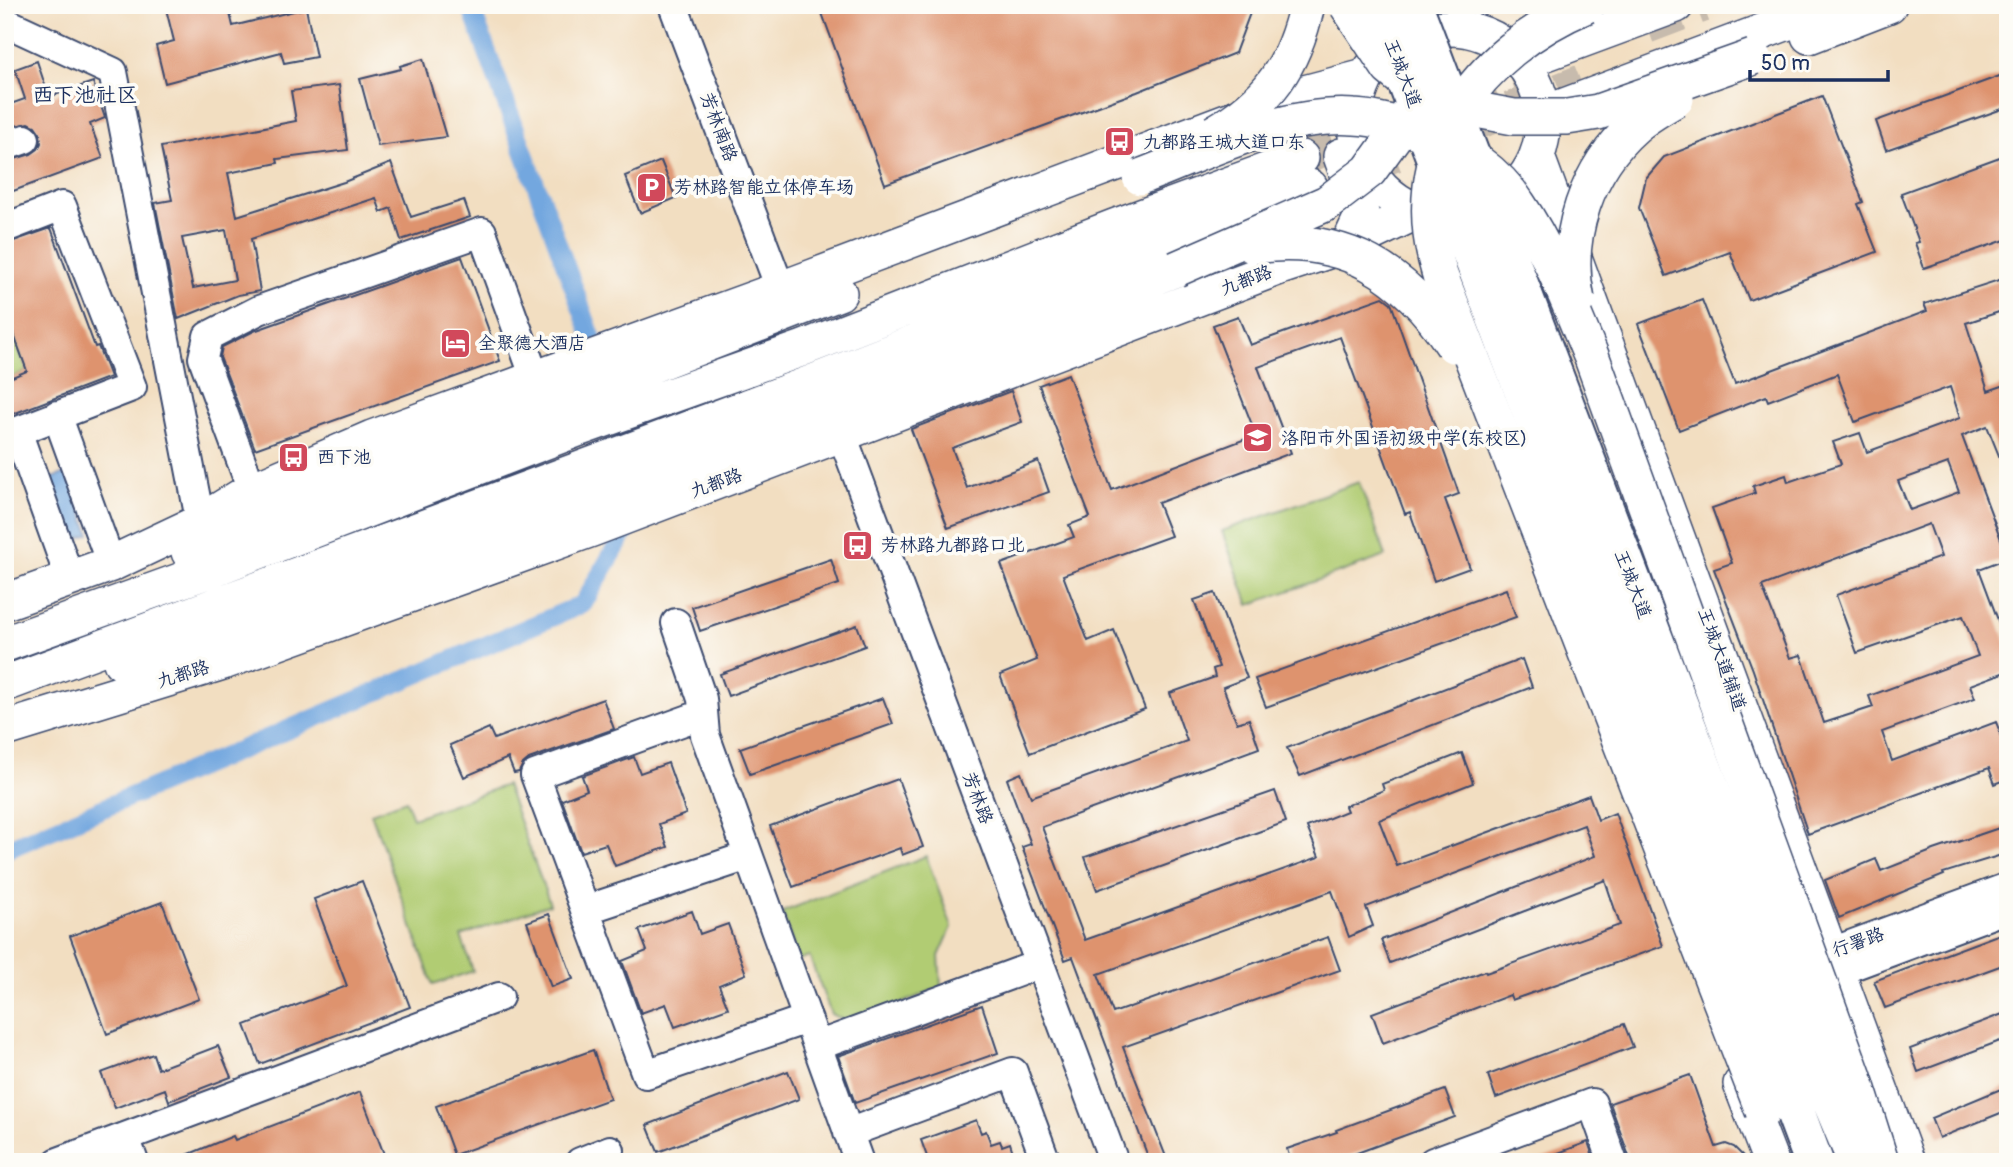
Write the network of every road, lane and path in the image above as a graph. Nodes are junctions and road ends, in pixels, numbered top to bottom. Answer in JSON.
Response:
{"nodes":[{"id":1,"x":673,"y":5,"type":"edge"},
{"id":2,"x":692,"y":5,"type":"edge"},
{"id":3,"x":1307,"y":5,"type":"edge"},
{"id":4,"x":1338,"y":5,"type":"edge"},
{"id":5,"x":1347,"y":5,"type":"edge"},
{"id":6,"x":1364,"y":5,"type":"edge"},
{"id":7,"x":1378,"y":5,"type":"edge"},
{"id":8,"x":1587,"y":5,"type":"edge"},
{"id":9,"x":1676,"y":5,"type":"tunnel mouth"},
{"id":10,"x":1833,"y":5,"type":"edge"},
{"id":11,"x":1889,"y":5,"type":"edge"},
{"id":12,"x":1443,"y":13,"type":"edge"},
{"id":13,"x":5,"y":22,"type":"edge"},
{"id":14,"x":1612,"y":29,"type":"junction"},
{"id":15,"x":1753,"y":57,"type":"junction"},
{"id":16,"x":1522,"y":62,"type":"junction"},
{"id":17,"x":1374,"y":66,"type":"junction"},
{"id":18,"x":1629,"y":81,"type":"junction"},
{"id":19,"x":1293,"y":96,"type":"junction"},
{"id":20,"x":1543,"y":114,"type":"junction"},
{"id":21,"x":1537,"y":157,"type":"junction"},
{"id":22,"x":1140,"y":177,"type":"junction"},
{"id":23,"x":1506,"y":197,"type":"junction"},
{"id":24,"x":1431,"y":213,"type":"junction"},
{"id":25,"x":5,"y":228,"type":"edge"},
{"id":26,"x":1349,"y":243,"type":"junction"},
{"id":27,"x":1177,"y":269,"type":"junction"},
{"id":28,"x":789,"y":286,"type":"junction"},
{"id":29,"x":1592,"y":358,"type":"junction"},
{"id":30,"x":1500,"y":368,"type":"junction"},
{"id":31,"x":546,"y":374,"type":"junction"},
{"id":32,"x":1492,"y":411,"type":"junction"},
{"id":33,"x":57,"y":415,"type":"junction"},
{"id":34,"x":11,"y":433,"type":"edge"},
{"id":35,"x":836,"y":438,"type":"junction"},
{"id":36,"x":1514,"y":480,"type":"junction"},
{"id":37,"x":253,"y":490,"type":"junction"},
{"id":38,"x":203,"y":533,"type":"junction"},
{"id":39,"x":111,"y":564,"type":"junction"},
{"id":40,"x":71,"y":579,"type":"junction"},
{"id":41,"x":5,"y":603,"type":"edge"},
{"id":42,"x":676,"y":623,"type":"dead end"},
{"id":43,"x":10,"y":641,"type":"edge"},
{"id":44,"x":1721,"y":656,"type":"junction"},
{"id":45,"x":226,"y":661,"type":"junction"},
{"id":46,"x":5,"y":684,"type":"edge"},
{"id":47,"x":5,"y":692,"type":"edge"},
{"id":48,"x":5,"y":699,"type":"edge"},
{"id":49,"x":703,"y":714,"type":"junction"},
{"id":50,"x":5,"y":729,"type":"edge"},
{"id":51,"x":1730,"y":791,"type":"junction"},
{"id":52,"x":748,"y":856,"type":"junction"},
{"id":53,"x":2008,"y":887,"type":"edge"},
{"id":54,"x":2008,"y":908,"type":"edge"},
{"id":55,"x":585,"y":910,"type":"junction"},
{"id":56,"x":1035,"y":966,"type":"junction"},
{"id":57,"x":1823,"y":966,"type":"junction"},
{"id":58,"x":499,"y":997,"type":"dead end"},
{"id":59,"x":1721,"y":999,"type":"junction"},
{"id":60,"x":807,"y":1019,"type":"junction"},
{"id":61,"x":817,"y":1046,"type":"junction"},
{"id":62,"x":848,"y":1133,"type":"junction"},
{"id":63,"x":130,"y":1149,"type":"edge"},
{"id":64,"x":610,"y":1150,"type":"dead end"},
{"id":65,"x":58,"y":1162,"type":"edge"},
{"id":66,"x":580,"y":1162,"type":"edge"},
{"id":67,"x":859,"y":1162,"type":"edge"},
{"id":68,"x":1046,"y":1162,"type":"edge"},
{"id":69,"x":1101,"y":1162,"type":"edge"},
{"id":70,"x":1114,"y":1162,"type":"edge"},
{"id":71,"x":1433,"y":1162,"type":"edge"},
{"id":72,"x":1613,"y":1162,"type":"edge"},
{"id":73,"x":1771,"y":1162,"type":"edge"},
{"id":74,"x":1787,"y":1162,"type":"edge"},
{"id":75,"x":1797,"y":1162,"type":"edge"},
{"id":76,"x":1814,"y":1162,"type":"edge"},
{"id":77,"x":1857,"y":1162,"type":"edge"},
{"id":78,"x":1875,"y":1162,"type":"edge"},
{"id":79,"x":1881,"y":1162,"type":"edge"},
{"id":80,"x":1907,"y":1162,"type":"edge"}],
"edges":[{"from":1,"to":28,"type":"street","name":"芳林南路"},
{"from":2,"to":28,"type":"street","name":"芳林南路"},
{"from":3,"to":22,"type":"main road","bridge":true},
{"from":4,"to":17,"type":"main road"},
{"from":5,"to":15,"type":"main road","bridge":true},
{"from":6,"to":17,"type":"main road","name":"王城大道"},
{"from":7,"to":76,"type":"highway","name":"王城大道","bridge":true},
{"from":8,"to":32,"type":"main road","bridge":true},
{"from":9,"to":14,"type":"main road"},
{"from":10,"to":18,"type":"main road"},
{"from":11,"to":15,"type":"main road"},
{"from":12,"to":16,"type":"main road","name":"九都路"},
{"from":12,"to":17,"type":"main road"},
{"from":12,"to":27,"type":"main road","bridge":true},
{"from":12,"to":77,"type":"highway","name":"王城大道","bridge":true},
{"from":13,"to":38,"type":"street"},
{"from":14,"to":16,"type":"main road"},
{"from":14,"to":18,"type":"main road"},
{"from":15,"to":29,"type":"main road","bridge":true},
{"from":16,"to":20,"type":"main road","name":"九都路"},
{"from":17,"to":19,"type":"main road"},
{"from":17,"to":24,"type":"main road"},
{"from":18,"to":20,"type":"main road"},
{"from":19,"to":26,"type":"main road"},
{"from":19,"to":28,"type":"main road"},
{"from":20,"to":21,"type":"main road","name":"九都路"},
{"from":21,"to":23,"type":"main road","name":"九都路"},
{"from":21,"to":44,"type":"main road","name":"王城大道辅道"},
{"from":22,"to":29,"type":"main road","bridge":true},
{"from":22,"to":38,"type":"main road"},
{"from":23,"to":24,"type":"main road","name":"九都路"},
{"from":23,"to":51,"type":"main road","name":"王城大道"},
{"from":24,"to":26,"type":"main road","name":"九都路"},
{"from":24,"to":30,"type":"main road"},
{"from":24,"to":36,"type":"main road"},
{"from":25,"to":33,"type":"street"},
{"from":26,"to":35,"type":"main road","name":"九都路"},
{"from":27,"to":32,"type":"main road","bridge":true},
{"from":27,"to":47,"type":"main road"},
{"from":28,"to":31,"type":"main road"},
{"from":29,"to":79,"type":"main road","bridge":true},
{"from":30,"to":36,"type":"main road"},
{"from":30,"to":59,"type":"main road"},
{"from":31,"to":37,"type":"main road"},
{"from":31,"to":37,"type":"street"},
{"from":32,"to":74,"type":"main road","bridge":true},
{"from":33,"to":34,"type":"street"},
{"from":33,"to":39,"type":"street"},
{"from":34,"to":40,"type":"street"},
{"from":35,"to":45,"type":"main road","name":"九都路"},
{"from":35,"to":56,"type":"street","name":"芳林路"},
{"from":36,"to":59,"type":"main road"},
{"from":37,"to":38,"type":"main road"},
{"from":38,"to":39,"type":"main road"},
{"from":38,"to":43,"type":"main road"},
{"from":39,"to":40,"type":"main road"},
{"from":40,"to":41,"type":"main road"},
{"from":42,"to":49,"type":"street"},
{"from":43,"to":46,"type":"main road"},
{"from":44,"to":51,"type":"main road"},
{"from":44,"to":57,"type":"main road","name":"王城大道辅道"},
{"from":45,"to":48,"type":"main road"},
{"from":45,"to":50,"type":"main road","name":"九都路"},
{"from":49,"to":52,"type":"street"},
{"from":49,"to":55,"type":"street"},
{"from":51,"to":57,"type":"main road","name":"王城大道"},
{"from":52,"to":55,"type":"street"},
{"from":52,"to":60,"type":"street"},
{"from":53,"to":57,"type":"street","name":"行署路"},
{"from":54,"to":57,"type":"street","name":"行署路"},
{"from":55,"to":60,"type":"street"},
{"from":56,"to":61,"type":"street"},
{"from":56,"to":69,"type":"street","name":"芳林路"},
{"from":56,"to":70,"type":"street","name":"芳林路"},
{"from":57,"to":59,"type":"street","name":"行署路"},
{"from":57,"to":78,"type":"main road"},
{"from":57,"to":80,"type":"main road","name":"王城大道辅道"},
{"from":58,"to":63,"type":"street"},
{"from":59,"to":73,"type":"main road"},
{"from":59,"to":75,"type":"main road"},
{"from":60,"to":61,"type":"street"},
{"from":61,"to":62,"type":"street"},
{"from":62,"to":67,"type":"street"},
{"from":62,"to":68,"type":"street"},
{"from":63,"to":65,"type":"street"},
{"from":64,"to":66,"type":"street"},
{"from":71,"to":72,"type":"street"}]}
